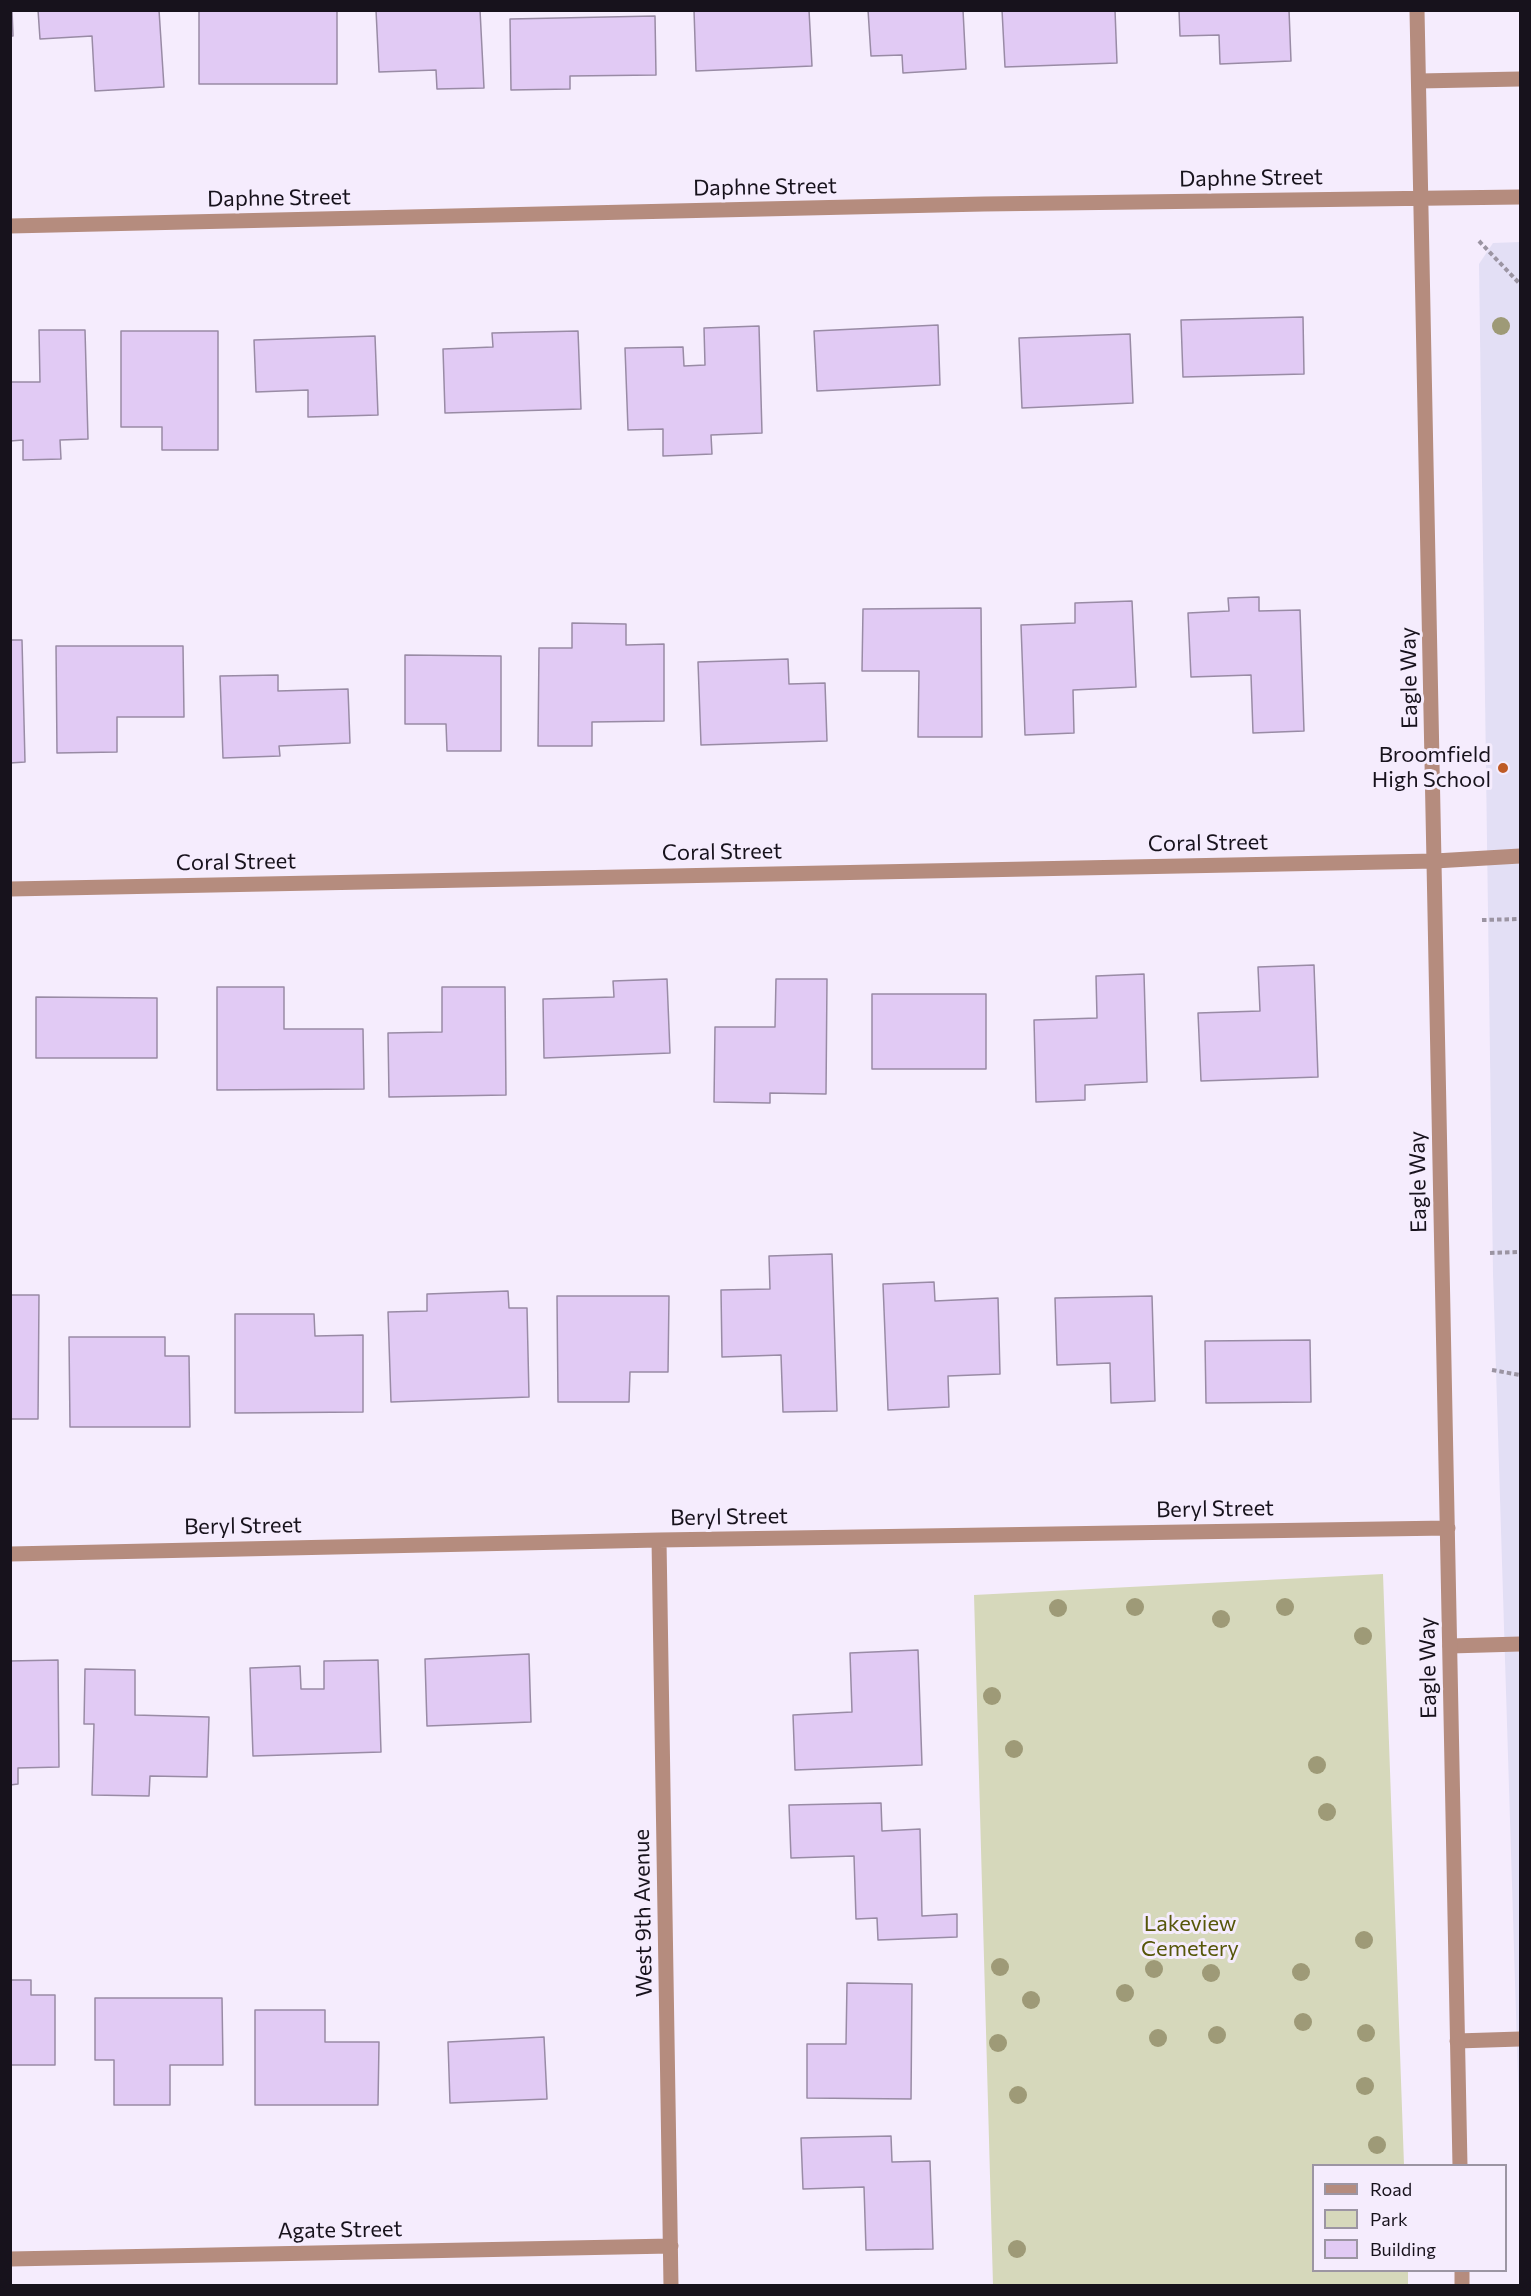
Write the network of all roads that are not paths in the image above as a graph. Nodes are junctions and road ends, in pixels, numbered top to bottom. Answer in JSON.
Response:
{"nodes":[{"id":1,"x":1417,"y":10,"type":"edge"},
{"id":2,"x":1521,"y":79,"type":"edge"},
{"id":3,"x":1419,"y":81,"type":"junction"},
{"id":4,"x":1521,"y":197,"type":"edge"},
{"id":5,"x":1422,"y":198,"type":"junction"},
{"id":6,"x":10,"y":226,"type":"edge"},
{"id":7,"x":1521,"y":856,"type":"edge"},
{"id":8,"x":1435,"y":861,"type":"junction"},
{"id":9,"x":10,"y":889,"type":"edge"},
{"id":10,"x":1448,"y":1527,"type":"junction"},
{"id":11,"x":659,"y":1540,"type":"junction"},
{"id":12,"x":10,"y":1554,"type":"edge"},
{"id":13,"x":1521,"y":1644,"type":"edge"},
{"id":14,"x":1450,"y":1646,"type":"junction"},
{"id":15,"x":1521,"y":2038,"type":"edge"},
{"id":16,"x":1457,"y":2041,"type":"junction"},
{"id":17,"x":1460,"y":2164,"type":"edge"},
{"id":18,"x":670,"y":2246,"type":"junction"},
{"id":19,"x":10,"y":2259,"type":"edge"},
{"id":20,"x":671,"y":2286,"type":"edge"}],
"edges":[{"from":1,"to":3,"type":"street","name":"Eagle Way"},
{"from":2,"to":3,"type":"street"},
{"from":3,"to":5,"type":"street","name":"Eagle Way"},
{"from":4,"to":5,"type":"street","name":"Daphne Street"},
{"from":5,"to":6,"type":"street","name":"Daphne Street"},
{"from":5,"to":8,"type":"street","name":"Eagle Way"},
{"from":7,"to":8,"type":"street","name":"Coral Street"},
{"from":8,"to":9,"type":"street","name":"Coral Street"},
{"from":8,"to":10,"type":"street","name":"Eagle Way"},
{"from":10,"to":11,"type":"street","name":"Beryl Street"},
{"from":10,"to":14,"type":"street","name":"Eagle Way"},
{"from":11,"to":12,"type":"street","name":"Beryl Street"},
{"from":11,"to":18,"type":"street","name":"West 9th Avenue"},
{"from":13,"to":14,"type":"street"},
{"from":14,"to":16,"type":"street","name":"Eagle Way"},
{"from":15,"to":16,"type":"street"},
{"from":16,"to":17,"type":"street","name":"Eagle Way"},
{"from":18,"to":19,"type":"street","name":"Agate Street"},
{"from":18,"to":20,"type":"street","name":"West 9th Avenue"}]}
